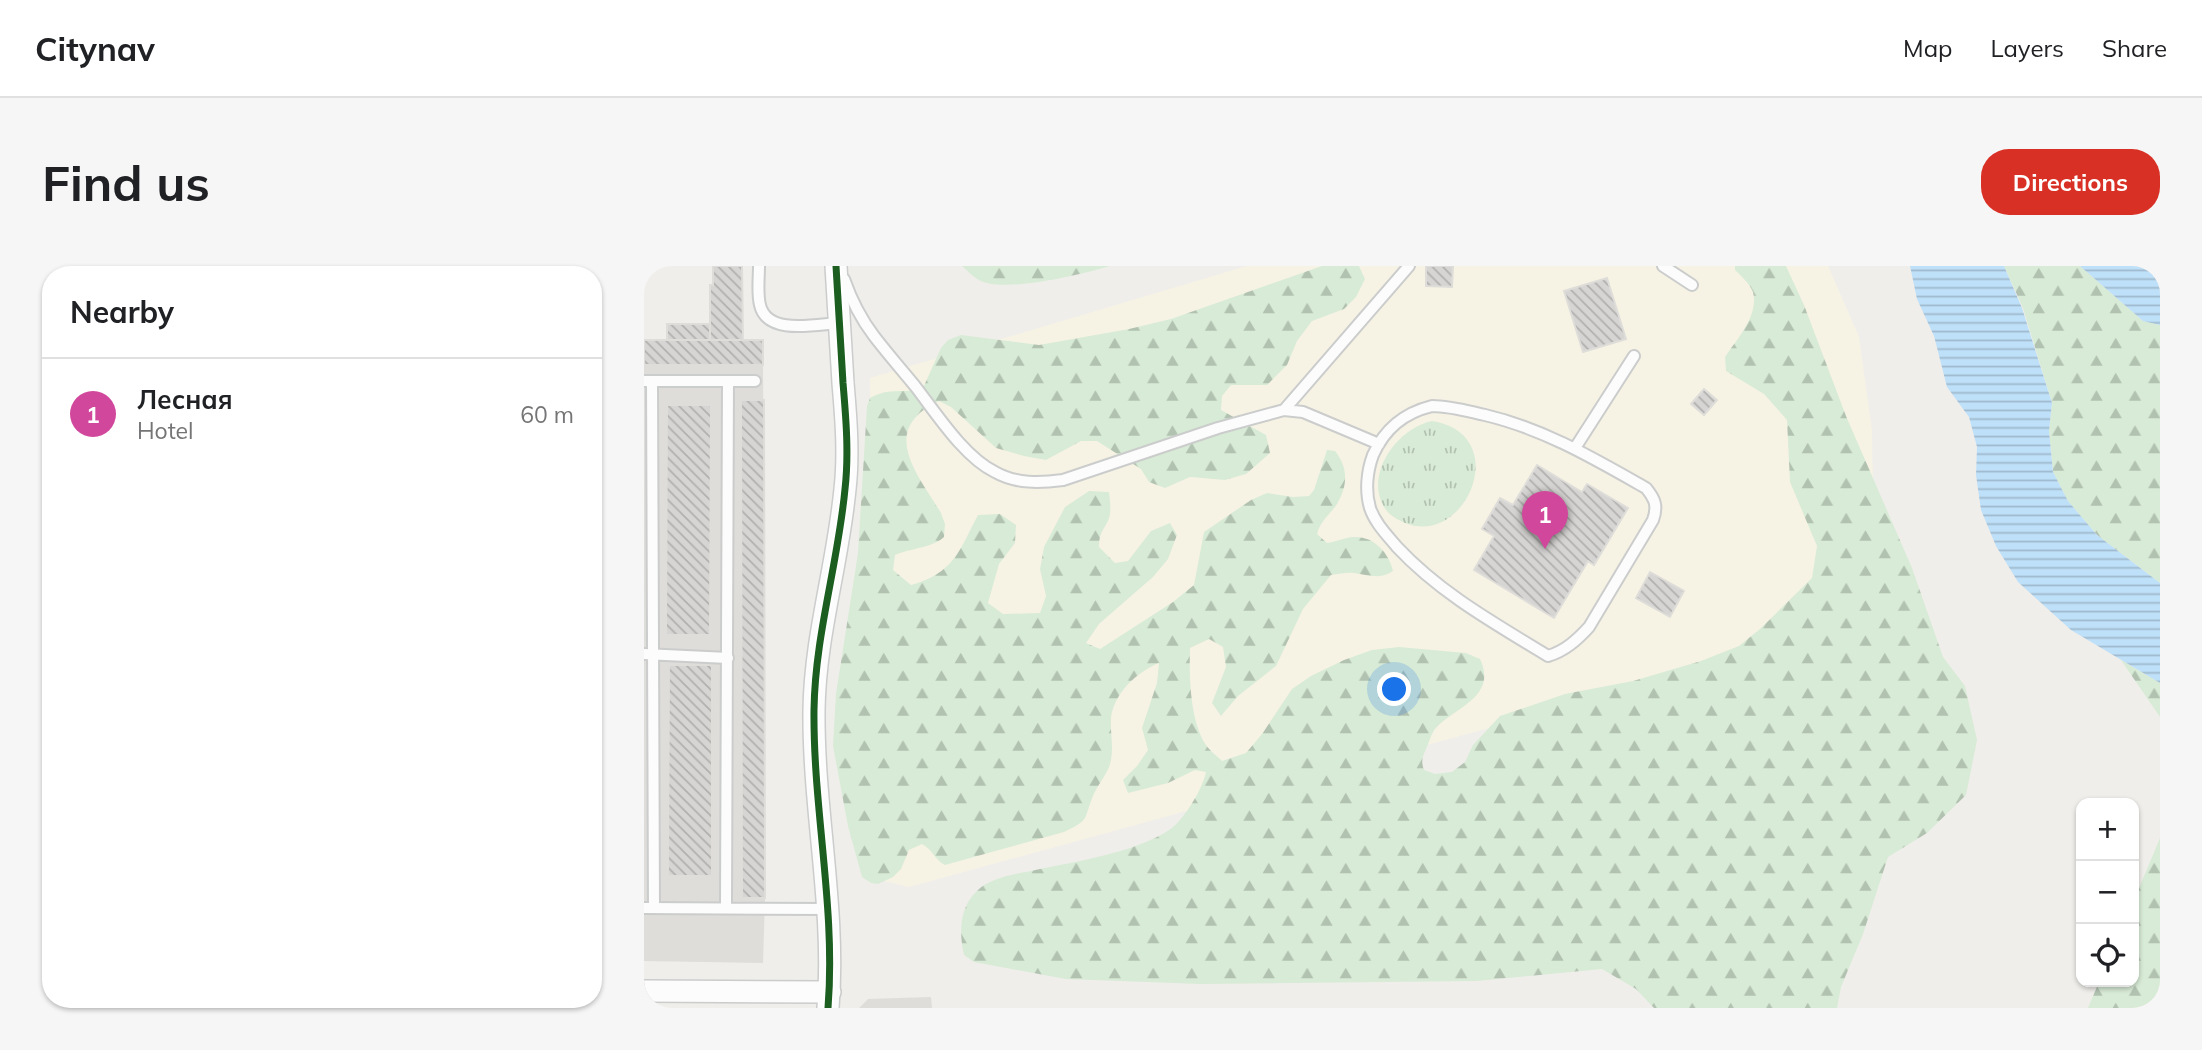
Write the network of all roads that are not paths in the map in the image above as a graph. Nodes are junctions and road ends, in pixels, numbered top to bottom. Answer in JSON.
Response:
{"nodes":[{"id":1,"x":759,"y":266,"type":"edge"},
{"id":2,"x":838,"y":266,"type":"edge"},
{"id":3,"x":1409,"y":266,"type":"edge"},
{"id":4,"x":1663,"y":266,"type":"edge"},
{"id":5,"x":1692,"y":285,"type":"dead end"},
{"id":6,"x":839,"y":323,"type":"junction"},
{"id":7,"x":1634,"y":356,"type":"dead end"},
{"id":8,"x":648,"y":381,"type":"edge"},
{"id":9,"x":755,"y":381,"type":"dead end"},
{"id":10,"x":728,"y":382,"type":"junction"},
{"id":11,"x":1284,"y":410,"type":"junction"},
{"id":12,"x":1378,"y":444,"type":"junction"},
{"id":13,"x":1576,"y":448,"type":"junction"},
{"id":14,"x":648,"y":654,"type":"edge"},
{"id":15,"x":728,"y":658,"type":"junction"},
{"id":16,"x":649,"y":908,"type":"edge"},
{"id":17,"x":726,"y":908,"type":"junction"},
{"id":18,"x":829,"y":909,"type":"junction"},
{"id":19,"x":644,"y":990,"type":"edge"},
{"id":20,"x":829,"y":1000,"type":"edge"}],
"edges":[{"from":1,"to":6,"type":"lane"},
{"from":2,"to":6,"type":"street"},
{"from":2,"to":11,"type":"lane"},
{"from":3,"to":11,"type":"lane"},
{"from":4,"to":5,"type":"lane"},
{"from":6,"to":18,"type":"street"},
{"from":7,"to":13,"type":"lane"},
{"from":8,"to":10,"type":"lane"},
{"from":8,"to":14,"type":"lane"},
{"from":9,"to":10,"type":"lane"},
{"from":10,"to":15,"type":"lane"},
{"from":11,"to":12,"type":"lane"},
{"from":12,"to":13,"type":"lane"},
{"from":12,"to":13,"type":"lane"},
{"from":14,"to":15,"type":"lane"},
{"from":14,"to":16,"type":"lane"},
{"from":15,"to":17,"type":"lane"},
{"from":16,"to":17,"type":"lane"},
{"from":17,"to":18,"type":"lane"},
{"from":18,"to":20,"type":"street"},
{"from":19,"to":20,"type":"street"}]}
